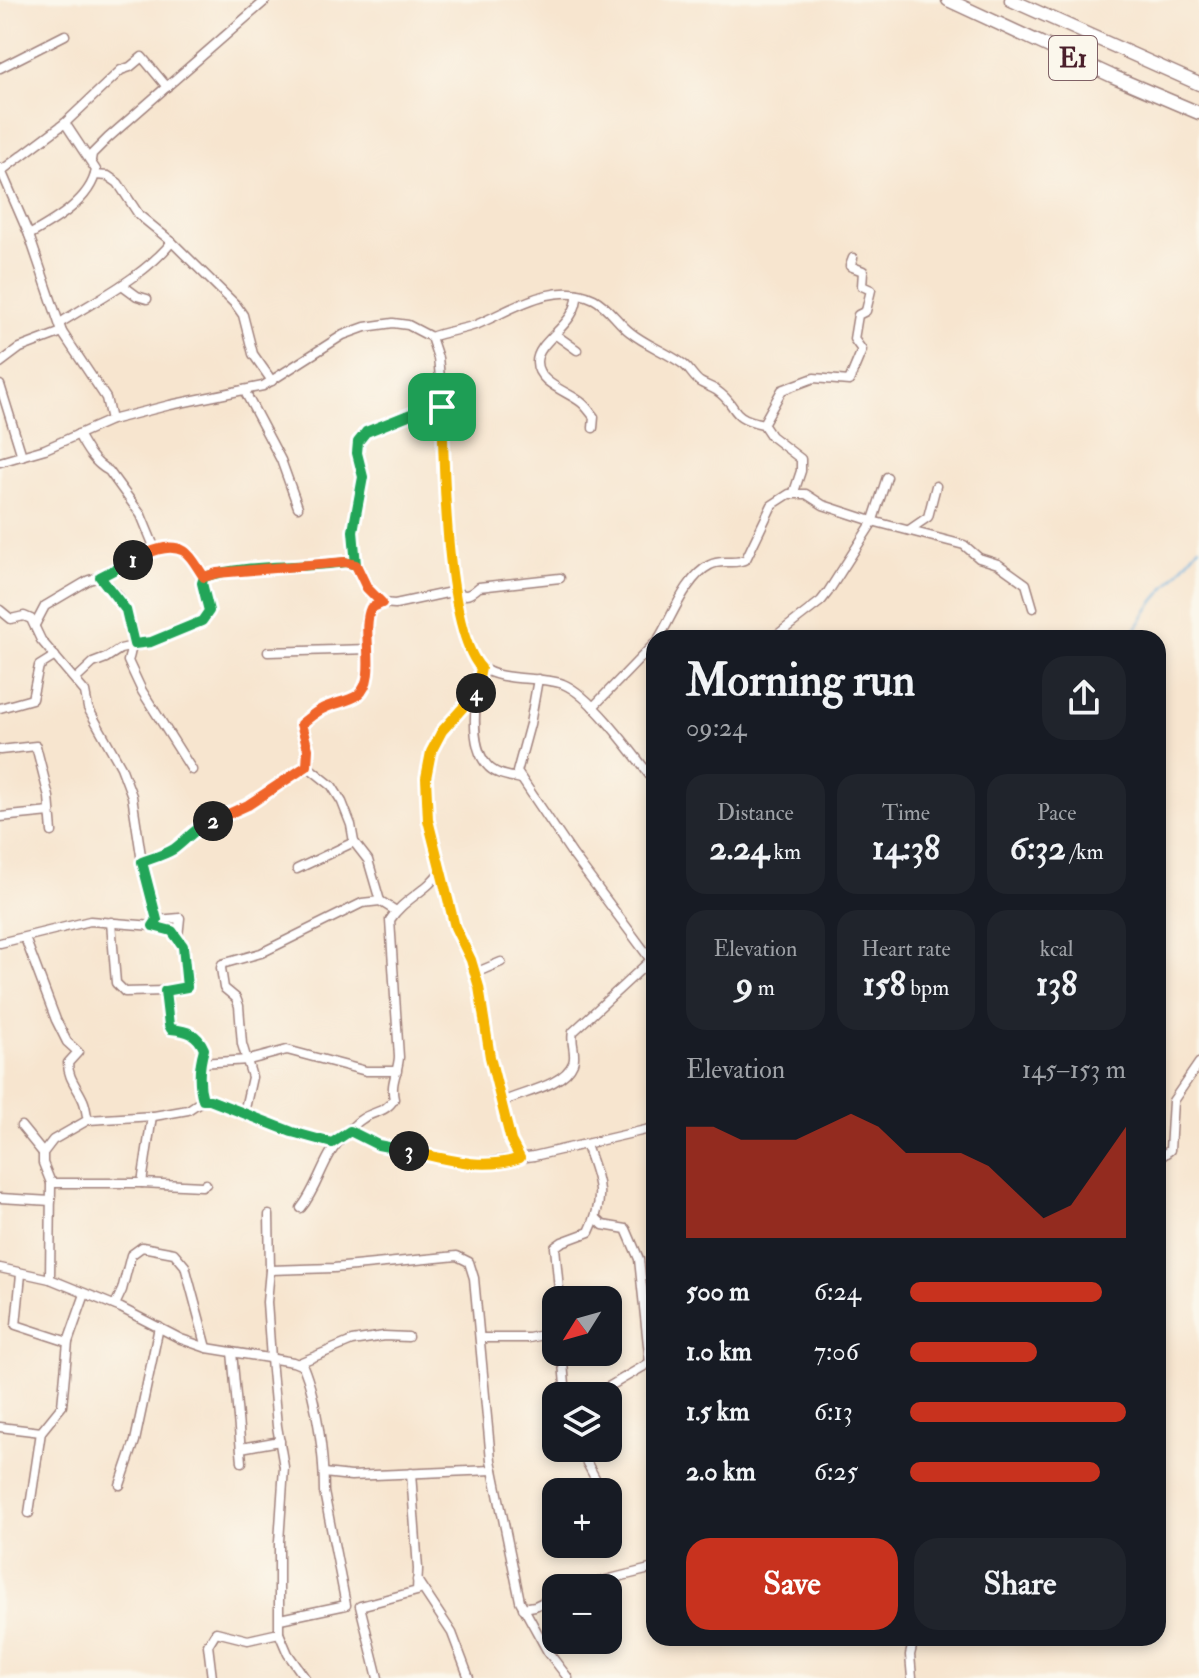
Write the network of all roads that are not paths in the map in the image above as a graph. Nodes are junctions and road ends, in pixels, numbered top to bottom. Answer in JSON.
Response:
{"nodes":[{"id":1,"x":948,"y":0,"type":"edge"},
{"id":2,"x":1011,"y":0,"type":"edge"},
{"id":3,"x":265,"y":1,"type":"edge"},
{"id":4,"x":65,"y":35,"type":"dead end"},
{"id":5,"x":0,"y":68,"type":"edge"},
{"id":6,"x":1199,"y":84,"type":"edge"},
{"id":7,"x":167,"y":87,"type":"junction"},
{"id":8,"x":1199,"y":113,"type":"edge"},
{"id":9,"x":65,"y":123,"type":"junction"},
{"id":10,"x":91,"y":160,"type":"junction"},
{"id":11,"x":1,"y":170,"type":"edge"},
{"id":12,"x":95,"y":175,"type":"junction"},
{"id":13,"x":29,"y":235,"type":"junction"},
{"id":14,"x":172,"y":242,"type":"junction"},
{"id":15,"x":853,"y":258,"type":"dead end"},
{"id":16,"x":122,"y":285,"type":"junction"},
{"id":17,"x":577,"y":294,"type":"junction"},
{"id":18,"x":147,"y":299,"type":"dead end"},
{"id":19,"x":61,"y":327,"type":"junction"},
{"id":20,"x":556,"y":335,"type":"junction"},
{"id":21,"x":431,"y":337,"type":"junction"},
{"id":22,"x":577,"y":350,"type":"dead end"},
{"id":23,"x":0,"y":363,"type":"edge"},
{"id":24,"x":272,"y":381,"type":"junction"},
{"id":25,"x":0,"y":385,"type":"edge"},
{"id":26,"x":244,"y":390,"type":"junction"},
{"id":27,"x":442,"y":407,"type":"junction"},
{"id":28,"x":111,"y":420,"type":"junction"},
{"id":29,"x":763,"y":424,"type":"junction"},
{"id":30,"x":593,"y":428,"type":"dead end"},
{"id":31,"x":78,"y":434,"type":"junction"},
{"id":32,"x":22,"y":456,"type":"junction"},
{"id":33,"x":0,"y":462,"type":"edge"},
{"id":34,"x":887,"y":477,"type":"dead end"},
{"id":35,"x":936,"y":486,"type":"dead end"},
{"id":36,"x":794,"y":492,"type":"junction"},
{"id":37,"x":298,"y":507,"type":"dead end"},
{"id":38,"x":872,"y":521,"type":"junction"},
{"id":39,"x":908,"y":530,"type":"junction"},
{"id":40,"x":155,"y":549,"type":"junction"},
{"id":41,"x":356,"y":565,"type":"junction"},
{"id":42,"x":100,"y":577,"type":"junction"},
{"id":43,"x":204,"y":577,"type":"junction"},
{"id":44,"x":560,"y":578,"type":"dead end"},
{"id":45,"x":456,"y":591,"type":"junction"},
{"id":46,"x":382,"y":603,"type":"junction"},
{"id":47,"x":1033,"y":608,"type":"dead end"},
{"id":48,"x":0,"y":610,"type":"edge"},
{"id":49,"x":35,"y":625,"type":"junction"},
{"id":50,"x":663,"y":630,"type":"edge"},
{"id":51,"x":783,"y":630,"type":"edge"},
{"id":52,"x":134,"y":644,"type":"junction"},
{"id":53,"x":369,"y":649,"type":"junction"},
{"id":54,"x":268,"y":652,"type":"dead end"},
{"id":55,"x":646,"y":652,"type":"edge"},
{"id":56,"x":55,"y":656,"type":"junction"},
{"id":57,"x":481,"y":668,"type":"junction"},
{"id":58,"x":76,"y":679,"type":"junction"},
{"id":59,"x":538,"y":679,"type":"junction"},
{"id":60,"x":475,"y":697,"type":"junction"},
{"id":61,"x":593,"y":707,"type":"junction"},
{"id":62,"x":0,"y":708,"type":"edge"},
{"id":63,"x":0,"y":750,"type":"edge"},
{"id":64,"x":307,"y":766,"type":"junction"},
{"id":65,"x":645,"y":769,"type":"edge"},
{"id":66,"x":192,"y":770,"type":"dead end"},
{"id":67,"x":521,"y":779,"type":"junction"},
{"id":68,"x":50,"y":812,"type":"junction"},
{"id":69,"x":0,"y":817,"type":"edge"},
{"id":70,"x":52,"y":832,"type":"dead end"},
{"id":71,"x":354,"y":842,"type":"junction"},
{"id":72,"x":142,"y":862,"type":"junction"},
{"id":73,"x":297,"y":869,"type":"dead end"},
{"id":74,"x":441,"y":870,"type":"junction"},
{"id":75,"x":380,"y":901,"type":"junction"},
{"id":76,"x":396,"y":911,"type":"junction"},
{"id":77,"x":111,"y":922,"type":"junction"},
{"id":78,"x":155,"y":923,"type":"junction"},
{"id":79,"x":178,"y":937,"type":"junction"},
{"id":80,"x":25,"y":938,"type":"junction"},
{"id":81,"x":0,"y":943,"type":"edge"},
{"id":82,"x":646,"y":949,"type":"edge"},
{"id":83,"x":501,"y":962,"type":"dead end"},
{"id":84,"x":646,"y":964,"type":"edge"},
{"id":85,"x":475,"y":973,"type":"junction"},
{"id":86,"x":165,"y":991,"type":"junction"},
{"id":87,"x":249,"y":1060,"type":"junction"},
{"id":88,"x":200,"y":1063,"type":"junction"},
{"id":89,"x":1199,"y":1063,"type":"edge"},
{"id":90,"x":397,"y":1071,"type":"junction"},
{"id":91,"x":499,"y":1090,"type":"junction"},
{"id":92,"x":514,"y":1096,"type":"junction"},
{"id":93,"x":203,"y":1100,"type":"junction"},
{"id":94,"x":502,"y":1102,"type":"junction"},
{"id":95,"x":244,"y":1113,"type":"junction"},
{"id":96,"x":152,"y":1116,"type":"junction"},
{"id":97,"x":88,"y":1120,"type":"junction"},
{"id":98,"x":21,"y":1126,"type":"dead end"},
{"id":99,"x":646,"y":1130,"type":"edge"},
{"id":100,"x":350,"y":1131,"type":"junction"},
{"id":101,"x":340,"y":1139,"type":"junction"},
{"id":102,"x":586,"y":1145,"type":"junction"},
{"id":103,"x":43,"y":1153,"type":"junction"},
{"id":104,"x":1166,"y":1153,"type":"edge"},
{"id":105,"x":520,"y":1158,"type":"junction"},
{"id":106,"x":51,"y":1183,"type":"junction"},
{"id":107,"x":142,"y":1183,"type":"junction"},
{"id":108,"x":206,"y":1184,"type":"dead end"},
{"id":109,"x":0,"y":1198,"type":"edge"},
{"id":110,"x":51,"y":1201,"type":"junction"},
{"id":111,"x":301,"y":1208,"type":"dead end"},
{"id":112,"x":269,"y":1215,"type":"dead end"},
{"id":113,"x":596,"y":1218,"type":"junction"},
{"id":114,"x":0,"y":1268,"type":"edge"},
{"id":115,"x":270,"y":1270,"type":"junction"},
{"id":116,"x":21,"y":1274,"type":"junction"},
{"id":117,"x":50,"y":1279,"type":"junction"},
{"id":118,"x":559,"y":1286,"type":"edge"},
{"id":119,"x":85,"y":1294,"type":"junction"},
{"id":120,"x":115,"y":1305,"type":"junction"},
{"id":121,"x":646,"y":1314,"type":"edge"},
{"id":122,"x":159,"y":1327,"type":"junction"},
{"id":123,"x":542,"y":1335,"type":"edge"},
{"id":124,"x":408,"y":1337,"type":"dead end"},
{"id":125,"x":480,"y":1338,"type":"junction"},
{"id":126,"x":68,"y":1342,"type":"junction"},
{"id":127,"x":207,"y":1348,"type":"junction"},
{"id":128,"x":232,"y":1352,"type":"junction"},
{"id":129,"x":271,"y":1359,"type":"junction"},
{"id":130,"x":303,"y":1363,"type":"junction"},
{"id":131,"x":646,"y":1365,"type":"edge"},
{"id":132,"x":617,"y":1382,"type":"edge"},
{"id":133,"x":0,"y":1427,"type":"edge"},
{"id":134,"x":41,"y":1432,"type":"junction"},
{"id":135,"x":280,"y":1441,"type":"junction"},
{"id":136,"x":241,"y":1448,"type":"junction"},
{"id":137,"x":242,"y":1462,"type":"dead end"},
{"id":138,"x":493,"y":1470,"type":"junction"},
{"id":139,"x":324,"y":1473,"type":"junction"},
{"id":140,"x":411,"y":1473,"type":"junction"},
{"id":141,"x":120,"y":1485,"type":"dead end"},
{"id":142,"x":29,"y":1513,"type":"dead end"},
{"id":143,"x":646,"y":1570,"type":"edge"},
{"id":144,"x":622,"y":1576,"type":"edge"},
{"id":145,"x":416,"y":1579,"type":"junction"},
{"id":146,"x":542,"y":1603,"type":"edge"},
{"id":147,"x":535,"y":1606,"type":"junction"},
{"id":148,"x":523,"y":1608,"type":"junction"},
{"id":149,"x":528,"y":1618,"type":"junction"},
{"id":150,"x":280,"y":1619,"type":"junction"},
{"id":151,"x":279,"y":1633,"type":"junction"},
{"id":152,"x":912,"y":1646,"type":"edge"},
{"id":153,"x":212,"y":1678,"type":"edge"},
{"id":154,"x":305,"y":1678,"type":"edge"},
{"id":155,"x":378,"y":1678,"type":"edge"},
{"id":156,"x":469,"y":1678,"type":"edge"},
{"id":157,"x":568,"y":1678,"type":"edge"},
{"id":158,"x":912,"y":1678,"type":"edge"}],
"edges":[{"from":1,"to":8,"type":"highway","number":"E1"},
{"from":2,"to":6,"type":"highway","number":"E1"},
{"from":3,"to":7,"type":"street"},
{"from":4,"to":5,"type":"street"},
{"from":7,"to":9,"type":"street"},
{"from":7,"to":10,"type":"street"},
{"from":9,"to":10,"type":"street"},
{"from":9,"to":11,"type":"street"},
{"from":10,"to":12,"type":"street"},
{"from":11,"to":13,"type":"street"},
{"from":12,"to":13,"type":"street"},
{"from":12,"to":14,"type":"street"},
{"from":13,"to":19,"type":"street"},
{"from":14,"to":16,"type":"street"},
{"from":14,"to":24,"type":"street"},
{"from":15,"to":29,"type":"street"},
{"from":16,"to":18,"type":"street"},
{"from":16,"to":19,"type":"street"},
{"from":17,"to":20,"type":"street"},
{"from":17,"to":21,"type":"street"},
{"from":17,"to":29,"type":"street"},
{"from":19,"to":23,"type":"street"},
{"from":19,"to":28,"type":"street"},
{"from":20,"to":22,"type":"street"},
{"from":20,"to":30,"type":"street"},
{"from":21,"to":24,"type":"street"},
{"from":21,"to":27,"type":"street"},
{"from":24,"to":26,"type":"street"},
{"from":25,"to":32,"type":"street"},
{"from":26,"to":28,"type":"street"},
{"from":26,"to":37,"type":"street"},
{"from":27,"to":41,"type":"street"},
{"from":27,"to":45,"type":"street"},
{"from":28,"to":31,"type":"street"},
{"from":29,"to":36,"type":"street"},
{"from":31,"to":32,"type":"street"},
{"from":31,"to":40,"type":"street"},
{"from":32,"to":33,"type":"street"},
{"from":34,"to":38,"type":"street"},
{"from":35,"to":39,"type":"street"},
{"from":36,"to":38,"type":"street"},
{"from":36,"to":50,"type":"street"},
{"from":38,"to":39,"type":"street"},
{"from":38,"to":51,"type":"street"},
{"from":39,"to":47,"type":"street"},
{"from":40,"to":42,"type":"street"},
{"from":40,"to":43,"type":"street"},
{"from":41,"to":43,"type":"street"},
{"from":41,"to":46,"type":"street"},
{"from":42,"to":49,"type":"street"},
{"from":42,"to":52,"type":"street"},
{"from":43,"to":52,"type":"street"},
{"from":44,"to":45,"type":"street"},
{"from":45,"to":46,"type":"street"},
{"from":45,"to":57,"type":"street"},
{"from":46,"to":53,"type":"street"},
{"from":48,"to":49,"type":"street"},
{"from":49,"to":56,"type":"street"},
{"from":52,"to":58,"type":"street"},
{"from":52,"to":66,"type":"street"},
{"from":53,"to":54,"type":"street"},
{"from":53,"to":64,"type":"street"},
{"from":55,"to":61,"type":"street"},
{"from":56,"to":58,"type":"street"},
{"from":56,"to":62,"type":"street"},
{"from":57,"to":59,"type":"street"},
{"from":57,"to":60,"type":"street"},
{"from":58,"to":72,"type":"street"},
{"from":59,"to":61,"type":"street"},
{"from":59,"to":67,"type":"street"},
{"from":60,"to":67,"type":"street"},
{"from":60,"to":74,"type":"street"},
{"from":61,"to":65,"type":"street"},
{"from":63,"to":68,"type":"street"},
{"from":64,"to":71,"type":"street"},
{"from":64,"to":72,"type":"street"},
{"from":67,"to":82,"type":"street"},
{"from":68,"to":69,"type":"street"},
{"from":68,"to":70,"type":"street"},
{"from":71,"to":73,"type":"street"},
{"from":71,"to":75,"type":"street"},
{"from":72,"to":78,"type":"street"},
{"from":74,"to":76,"type":"street"},
{"from":74,"to":85,"type":"street"},
{"from":75,"to":76,"type":"street"},
{"from":75,"to":87,"type":"street"},
{"from":76,"to":90,"type":"street"},
{"from":77,"to":78,"type":"street"},
{"from":77,"to":80,"type":"street"},
{"from":77,"to":86,"type":"street"},
{"from":78,"to":79,"type":"street"},
{"from":78,"to":79,"type":"street"},
{"from":79,"to":86,"type":"street"},
{"from":80,"to":81,"type":"street"},
{"from":80,"to":97,"type":"street"},
{"from":83,"to":85,"type":"street"},
{"from":84,"to":92,"type":"street"},
{"from":85,"to":91,"type":"street"},
{"from":86,"to":88,"type":"street"},
{"from":87,"to":88,"type":"street"},
{"from":87,"to":90,"type":"street"},
{"from":87,"to":95,"type":"street"},
{"from":88,"to":93,"type":"street"},
{"from":89,"to":104,"type":"street"},
{"from":90,"to":100,"type":"street"},
{"from":91,"to":92,"type":"street"},
{"from":91,"to":94,"type":"street"},
{"from":92,"to":94,"type":"street"},
{"from":93,"to":95,"type":"street"},
{"from":93,"to":96,"type":"street"},
{"from":94,"to":105,"type":"street"},
{"from":95,"to":101,"type":"street"},
{"from":96,"to":97,"type":"street"},
{"from":96,"to":107,"type":"street"},
{"from":97,"to":103,"type":"street"},
{"from":98,"to":103,"type":"street"},
{"from":99,"to":102,"type":"street"},
{"from":100,"to":101,"type":"street"},
{"from":100,"to":105,"type":"street"},
{"from":101,"to":111,"type":"street"},
{"from":102,"to":105,"type":"street"},
{"from":102,"to":113,"type":"street"},
{"from":103,"to":106,"type":"street"},
{"from":106,"to":107,"type":"street"},
{"from":106,"to":110,"type":"street"},
{"from":107,"to":108,"type":"street"},
{"from":109,"to":110,"type":"street"},
{"from":110,"to":117,"type":"street"},
{"from":112,"to":115,"type":"street"},
{"from":113,"to":118,"type":"street"},
{"from":113,"to":121,"type":"street"},
{"from":114,"to":116,"type":"street"},
{"from":115,"to":125,"type":"street"},
{"from":115,"to":129,"type":"street"},
{"from":116,"to":117,"type":"street"},
{"from":116,"to":126,"type":"street"},
{"from":117,"to":119,"type":"street"},
{"from":119,"to":120,"type":"street"},
{"from":119,"to":126,"type":"street"},
{"from":120,"to":122,"type":"street"},
{"from":120,"to":127,"type":"street"},
{"from":122,"to":127,"type":"street"},
{"from":122,"to":141,"type":"street"},
{"from":123,"to":125,"type":"street"},
{"from":124,"to":130,"type":"street"},
{"from":125,"to":138,"type":"street"},
{"from":126,"to":134,"type":"street"},
{"from":127,"to":128,"type":"street"},
{"from":128,"to":129,"type":"street"},
{"from":128,"to":136,"type":"street"},
{"from":129,"to":130,"type":"street"},
{"from":129,"to":135,"type":"street"},
{"from":130,"to":139,"type":"street"},
{"from":131,"to":132,"type":"street"},
{"from":133,"to":134,"type":"street"},
{"from":134,"to":142,"type":"street"},
{"from":135,"to":136,"type":"street"},
{"from":135,"to":150,"type":"street"},
{"from":136,"to":137,"type":"street"},
{"from":138,"to":140,"type":"street"},
{"from":138,"to":148,"type":"street"},
{"from":139,"to":140,"type":"street"},
{"from":139,"to":150,"type":"street"},
{"from":140,"to":145,"type":"street"},
{"from":143,"to":144,"type":"street"},
{"from":145,"to":155,"type":"street"},
{"from":145,"to":156,"type":"street"},
{"from":146,"to":147,"type":"street"},
{"from":147,"to":148,"type":"street"},
{"from":147,"to":149,"type":"street"},
{"from":148,"to":149,"type":"street"},
{"from":149,"to":157,"type":"street"},
{"from":150,"to":151,"type":"street"},
{"from":151,"to":153,"type":"street"},
{"from":151,"to":154,"type":"street"},
{"from":152,"to":158,"type":"street"}]}
